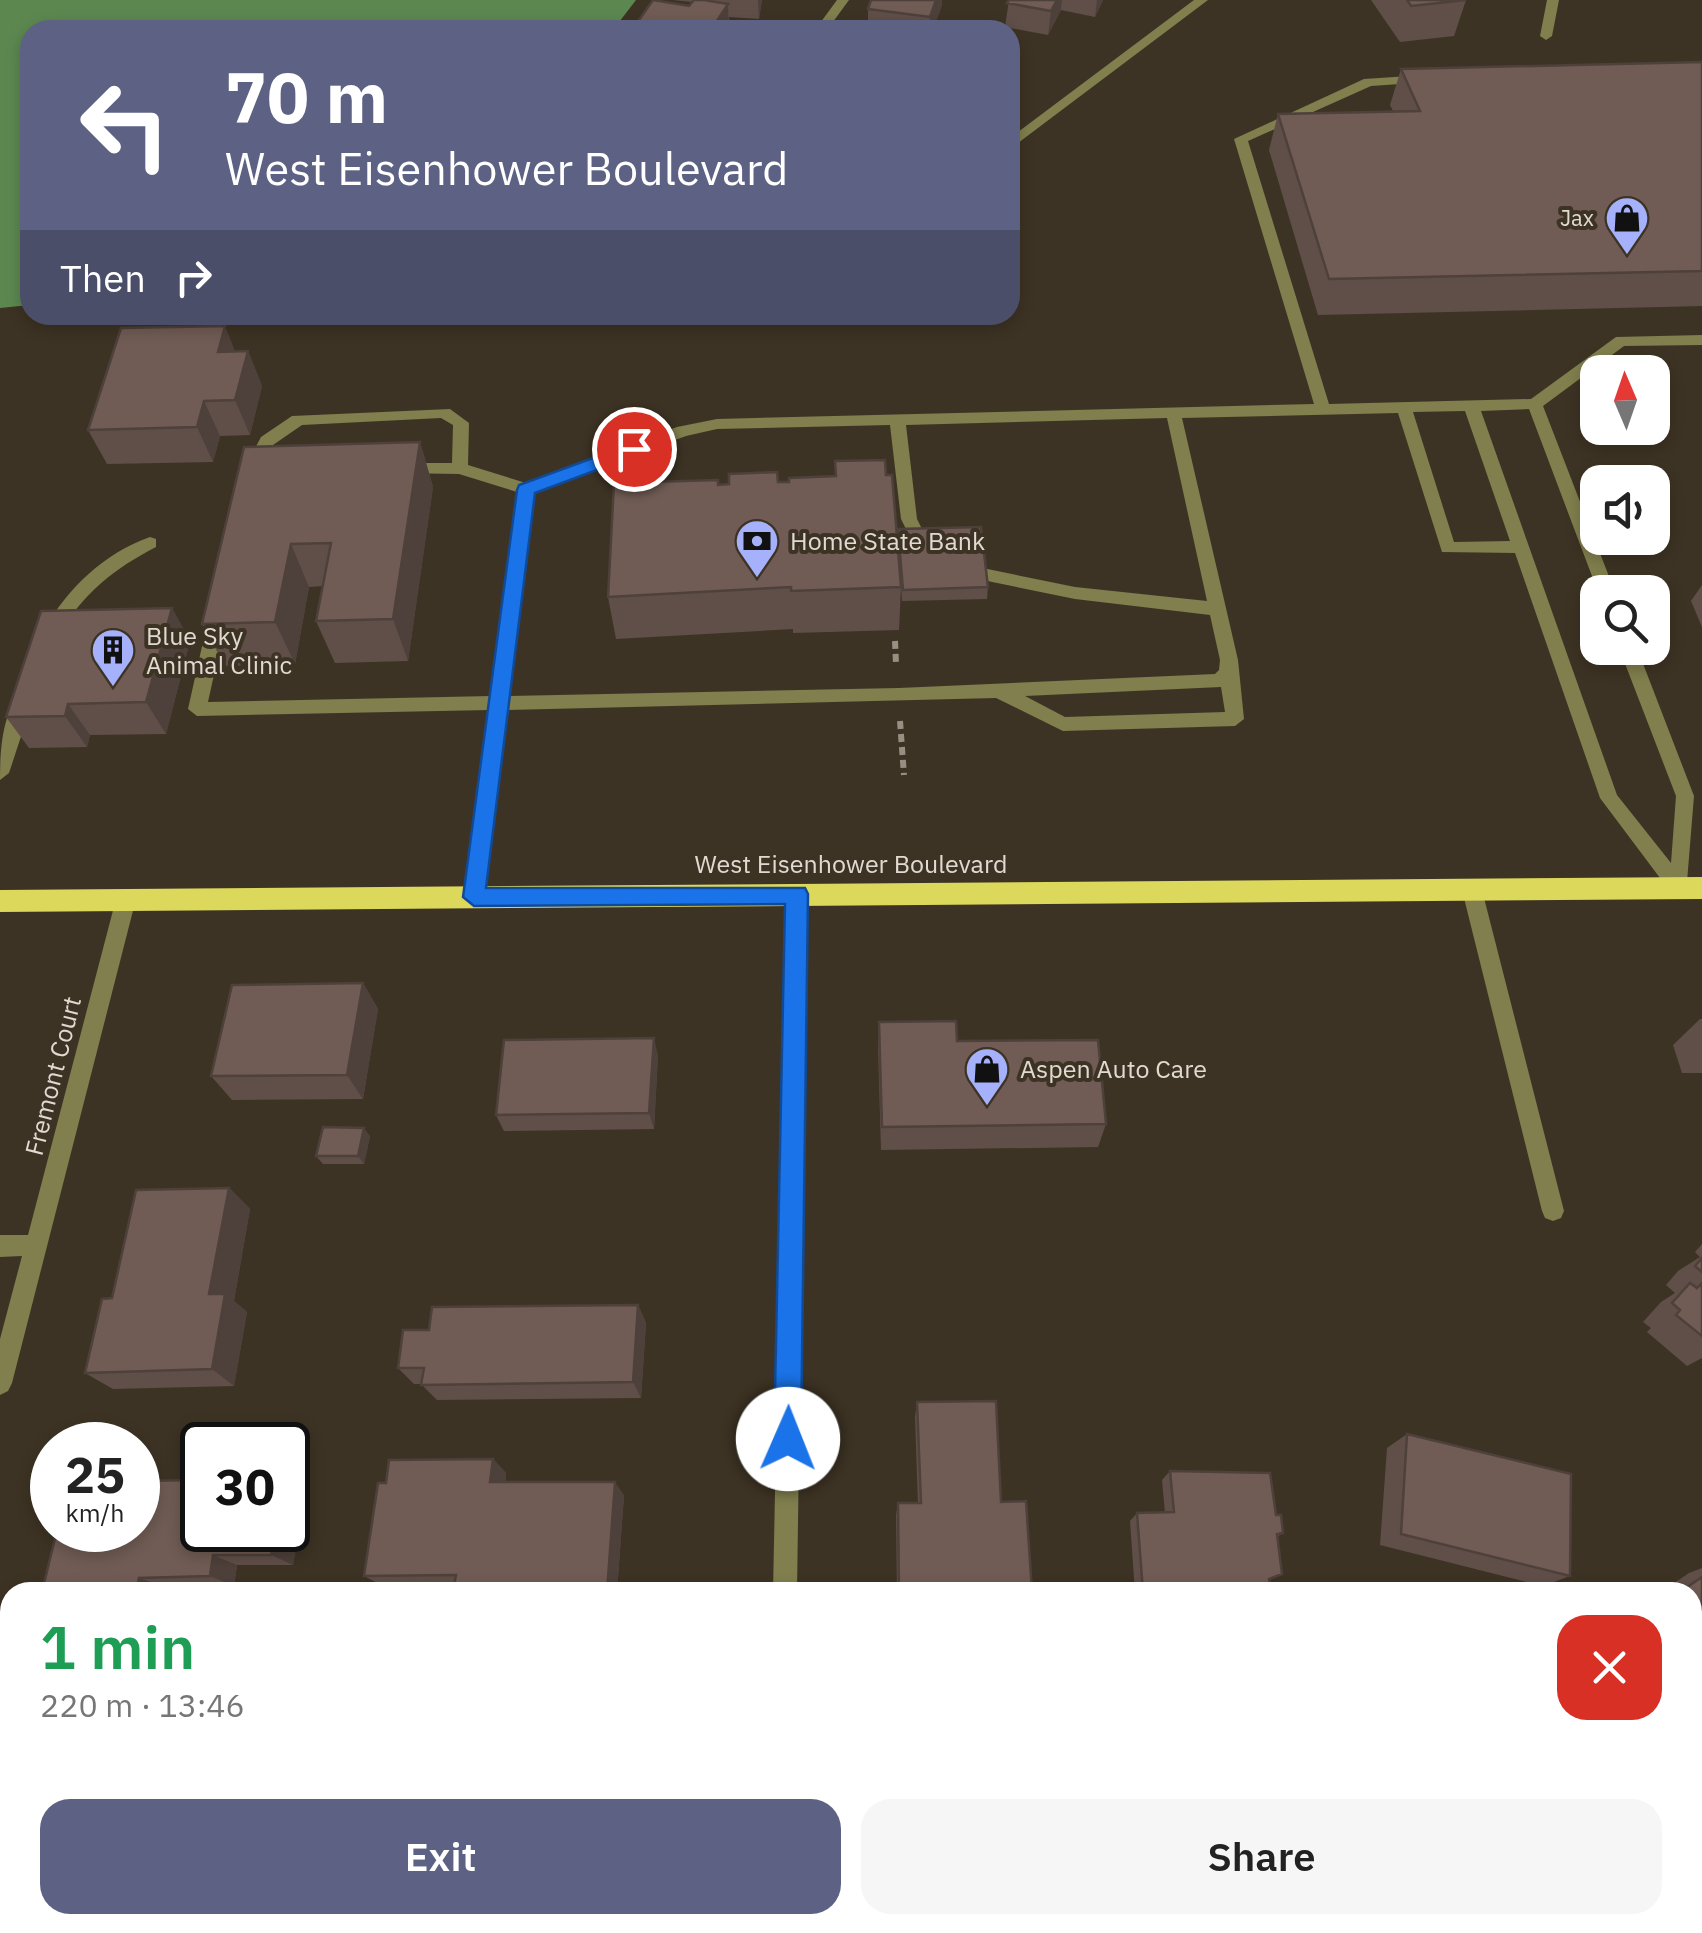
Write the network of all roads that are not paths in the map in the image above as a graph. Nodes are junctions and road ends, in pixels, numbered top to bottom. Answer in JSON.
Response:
{"nodes":[{"id":1,"x":1202,"y":0,"type":"edge"},
{"id":2,"x":1554,"y":0,"type":"edge"},
{"id":3,"x":1546,"y":36,"type":"dead end"},
{"id":4,"x":1446,"y":78,"type":"edge"},
{"id":5,"x":1020,"y":137,"type":"edge"},
{"id":6,"x":1702,"y":340,"type":"edge"},
{"id":7,"x":1535,"y":404,"type":"junction"},
{"id":8,"x":1470,"y":405,"type":"junction"},
{"id":9,"x":1404,"y":407,"type":"junction"},
{"id":10,"x":1323,"y":409,"type":"junction"},
{"id":11,"x":1172,"y":412,"type":"junction"},
{"id":12,"x":897,"y":419,"type":"junction"},
{"id":13,"x":460,"y":468,"type":"junction"},
{"id":14,"x":384,"y":470,"type":"edge"},
{"id":15,"x":254,"y":478,"type":"edge"},
{"id":16,"x":526,"y":490,"type":"junction"},
{"id":17,"x":150,"y":543,"type":"dead end"},
{"id":18,"x":1520,"y":546,"type":"junction"},
{"id":19,"x":1600,"y":575,"type":"edge"},
{"id":20,"x":222,"y":600,"type":"edge"},
{"id":21,"x":1218,"y":609,"type":"junction"},
{"id":22,"x":44,"y":648,"type":"edge"},
{"id":23,"x":1635,"y":665,"type":"edge"},
{"id":24,"x":1228,"y":674,"type":"junction"},
{"id":25,"x":31,"y":680,"type":"edge"},
{"id":26,"x":1000,"y":692,"type":"junction"},
{"id":27,"x":499,"y":704,"type":"junction"},
{"id":28,"x":0,"y":773,"type":"edge"},
{"id":29,"x":1690,"y":888,"type":"edge"},
{"id":30,"x":1472,"y":890,"type":"junction"},
{"id":31,"x":797,"y":894,"type":"junction"},
{"id":32,"x":474,"y":897,"type":"junction"},
{"id":33,"x":126,"y":898,"type":"junction"},
{"id":34,"x":0,"y":901,"type":"edge"},
{"id":35,"x":1553,"y":1211,"type":"dead end"},
{"id":36,"x":38,"y":1245,"type":"junction"},
{"id":37,"x":0,"y":1246,"type":"edge"},
{"id":38,"x":0,"y":1383,"type":"edge"},
{"id":39,"x":785,"y":1582,"type":"edge"}],
"edges":[{"from":1,"to":5,"type":"street"},
{"from":2,"to":3,"type":"street"},
{"from":4,"to":10,"type":"street"},
{"from":6,"to":7,"type":"street"},
{"from":7,"to":8,"type":"street"},
{"from":7,"to":19,"type":"street"},
{"from":8,"to":9,"type":"street"},
{"from":8,"to":18,"type":"street"},
{"from":9,"to":10,"type":"street"},
{"from":9,"to":18,"type":"street"},
{"from":10,"to":11,"type":"street"},
{"from":11,"to":12,"type":"street"},
{"from":11,"to":21,"type":"street"},
{"from":12,"to":16,"type":"street"},
{"from":12,"to":21,"type":"street"},
{"from":13,"to":14,"type":"street"},
{"from":13,"to":15,"type":"street"},
{"from":13,"to":16,"type":"street"},
{"from":16,"to":27,"type":"street"},
{"from":17,"to":22,"type":"street"},
{"from":18,"to":29,"type":"street"},
{"from":20,"to":27,"type":"street"},
{"from":21,"to":24,"type":"street"},
{"from":23,"to":29,"type":"street"},
{"from":24,"to":26,"type":"street"},
{"from":24,"to":26,"type":"street"},
{"from":25,"to":28,"type":"street"},
{"from":26,"to":27,"type":"street"},
{"from":27,"to":32,"type":"street"},
{"from":29,"to":30,"type":"highway","name":"West Eisenhower Boulevard"},
{"from":30,"to":31,"type":"highway","name":"West Eisenhower Boulevard"},
{"from":30,"to":35,"type":"street"},
{"from":31,"to":32,"type":"highway","name":"West Eisenhower Boulevard"},
{"from":31,"to":39,"type":"street"},
{"from":32,"to":33,"type":"highway","name":"West Eisenhower Boulevard"},
{"from":33,"to":34,"type":"highway","name":"West Eisenhower Boulevard"},
{"from":33,"to":36,"type":"street","name":"Fremont Court"},
{"from":36,"to":37,"type":"street"},
{"from":36,"to":38,"type":"street","name":"Fremont Court"}]}
